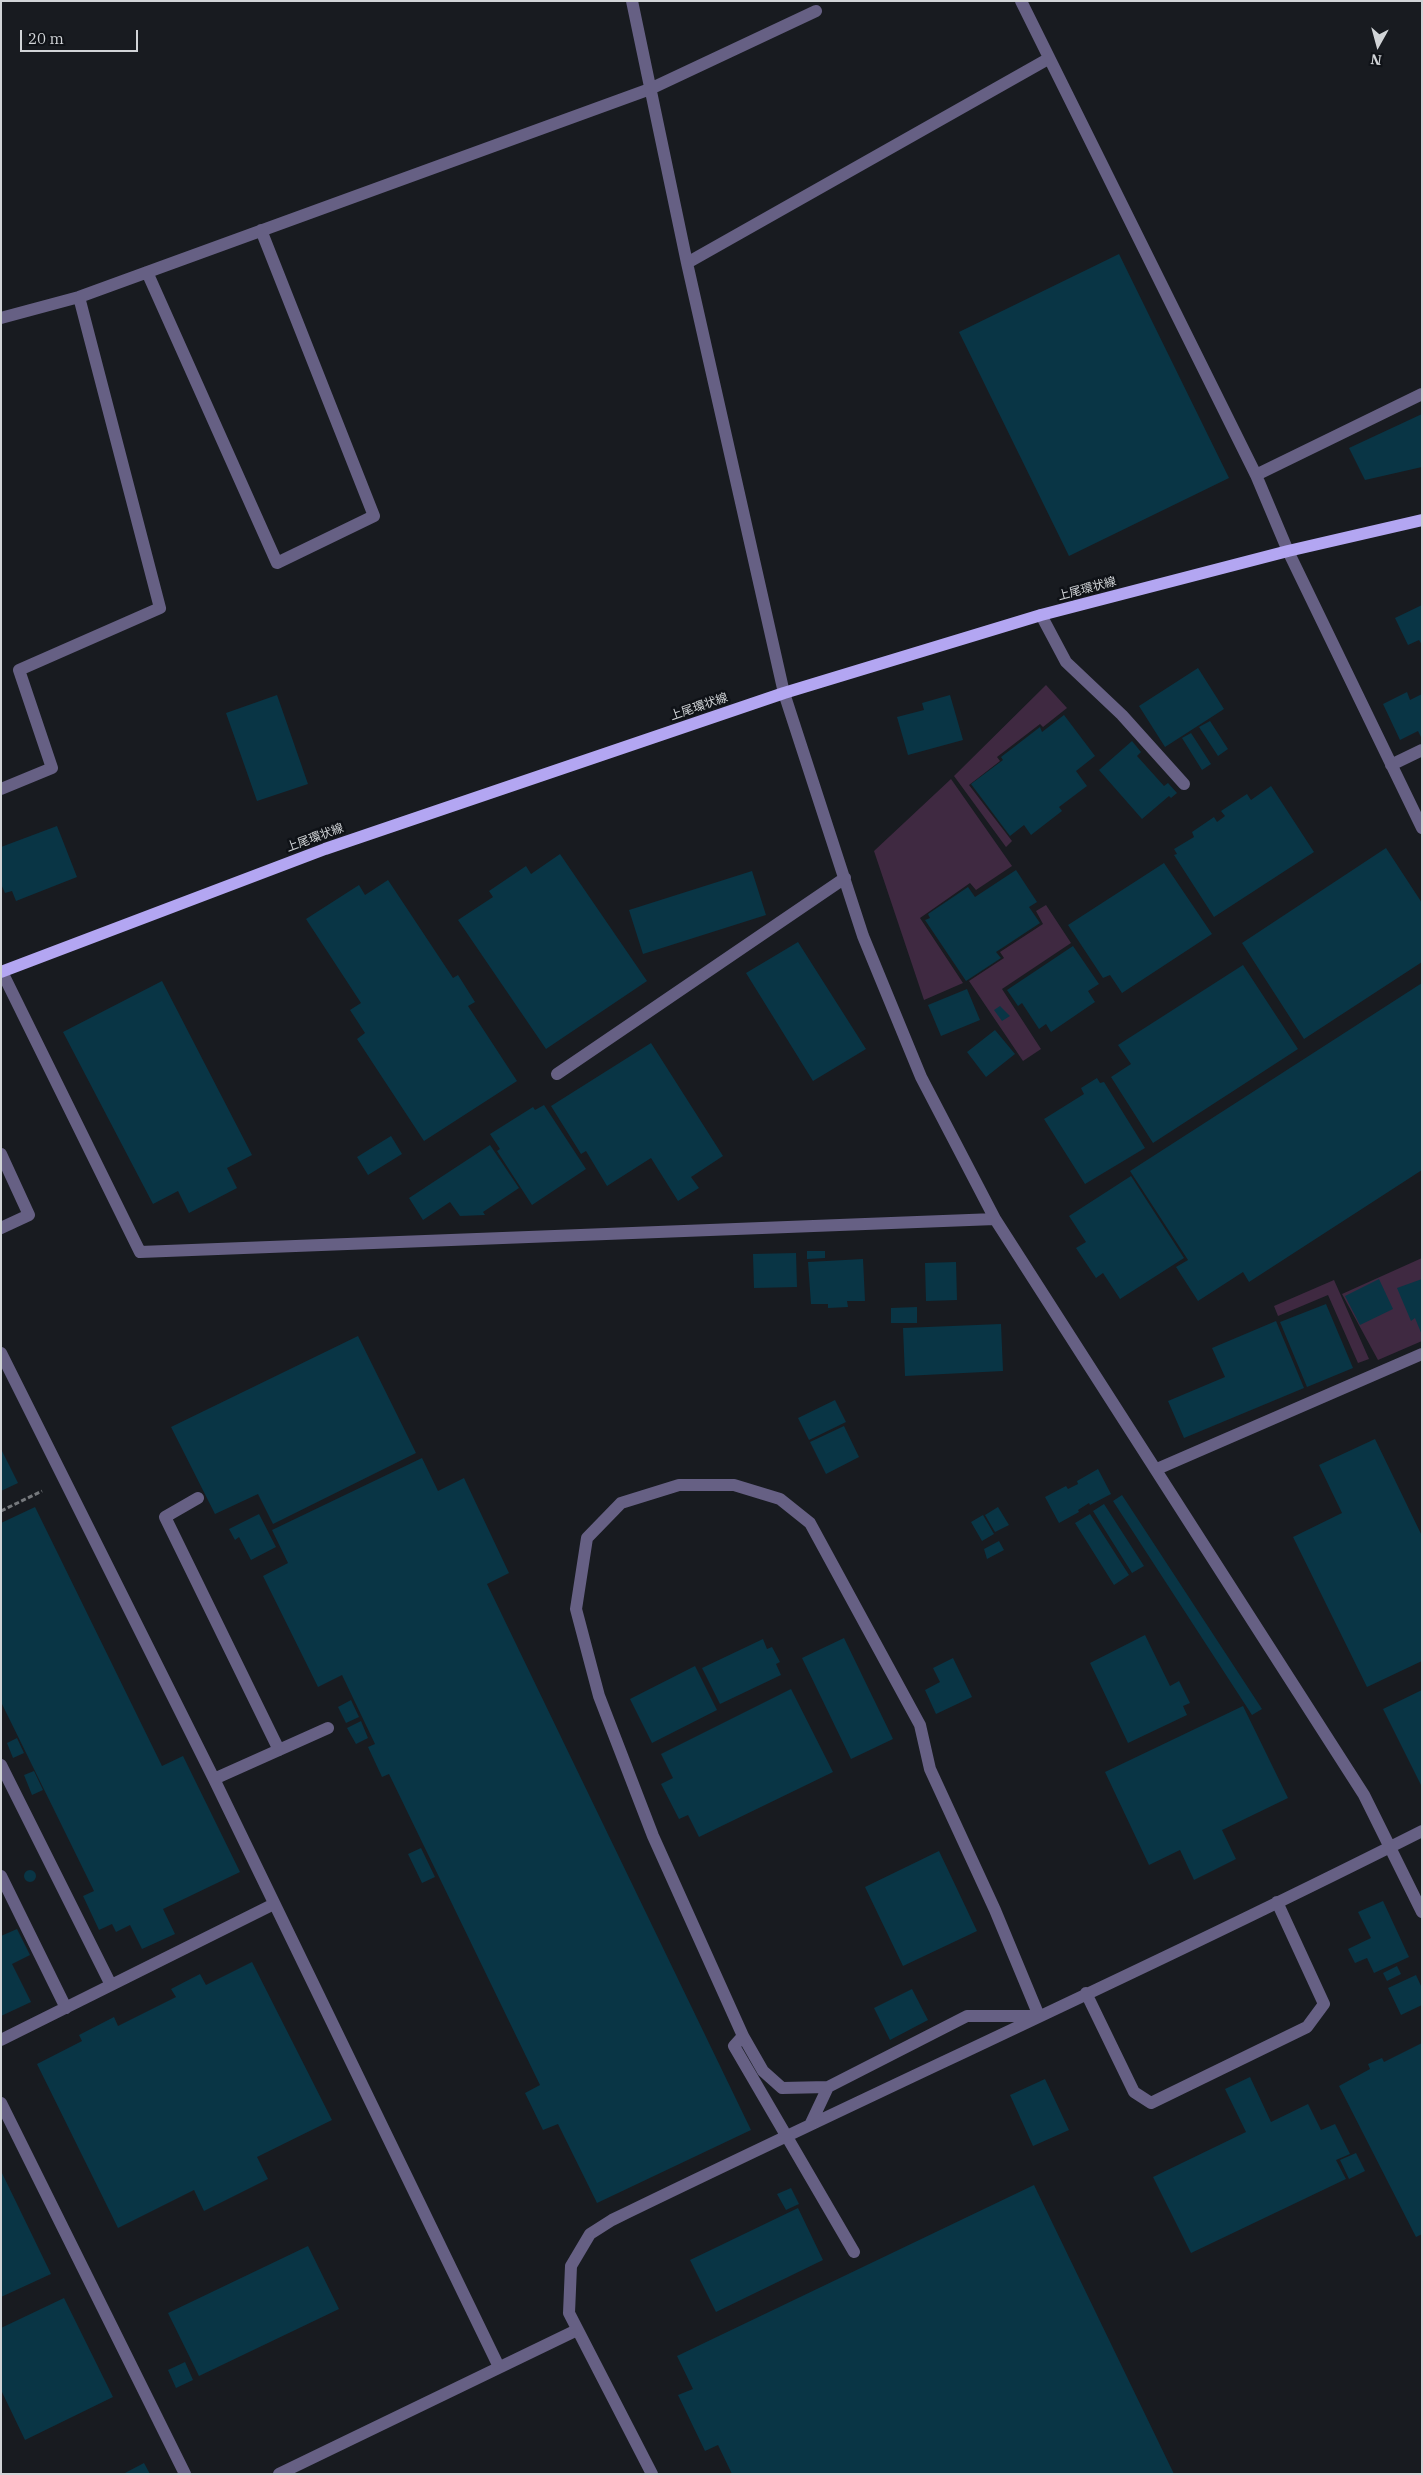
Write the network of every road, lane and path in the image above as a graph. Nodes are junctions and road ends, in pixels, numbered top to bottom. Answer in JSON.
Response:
{"nodes":[{"id":1,"x":632,"y":1,"type":"edge"},
{"id":2,"x":1021,"y":1,"type":"edge"},
{"id":3,"x":816,"y":11,"type":"dead end"},
{"id":4,"x":1048,"y":59,"type":"junction"},
{"id":5,"x":650,"y":89,"type":"junction"},
{"id":6,"x":262,"y":230,"type":"junction"},
{"id":7,"x":687,"y":263,"type":"junction"},
{"id":8,"x":146,"y":272,"type":"junction"},
{"id":9,"x":79,"y":297,"type":"junction"},
{"id":10,"x":1,"y":318,"type":"edge"},
{"id":11,"x":1422,"y":394,"type":"edge"},
{"id":12,"x":1256,"y":475,"type":"junction"},
{"id":13,"x":1422,"y":520,"type":"edge"},
{"id":14,"x":1288,"y":550,"type":"junction"},
{"id":15,"x":1041,"y":615,"type":"junction"},
{"id":16,"x":784,"y":693,"type":"junction"},
{"id":17,"x":1422,"y":750,"type":"edge"},
{"id":18,"x":1392,"y":765,"type":"junction"},
{"id":19,"x":1184,"y":784,"type":"dead end"},
{"id":20,"x":1,"y":789,"type":"edge"},
{"id":21,"x":1422,"y":828,"type":"edge"},
{"id":22,"x":845,"y":878,"type":"junction"},
{"id":23,"x":2,"y":972,"type":"edge"},
{"id":24,"x":557,"y":1074,"type":"dead end"},
{"id":25,"x":1,"y":1154,"type":"edge"},
{"id":26,"x":995,"y":1219,"type":"junction"},
{"id":27,"x":1,"y":1228,"type":"edge"},
{"id":28,"x":1,"y":1353,"type":"edge"},
{"id":29,"x":1422,"y":1354,"type":"edge"},
{"id":30,"x":1157,"y":1469,"type":"junction"},
{"id":31,"x":65,"y":1480,"type":"junction"},
{"id":32,"x":198,"y":1498,"type":"dead end"},
{"id":33,"x":1,"y":1511,"type":"edge"},
{"id":34,"x":328,"y":1728,"type":"dead end"},
{"id":35,"x":279,"y":1750,"type":"junction"},
{"id":36,"x":1,"y":1765,"type":"edge"},
{"id":37,"x":214,"y":1779,"type":"junction"},
{"id":38,"x":1422,"y":1831,"type":"edge"},
{"id":39,"x":1389,"y":1848,"type":"junction"},
{"id":40,"x":1,"y":1876,"type":"edge"},
{"id":41,"x":1277,"y":1902,"type":"junction"},
{"id":42,"x":274,"y":1904,"type":"junction"},
{"id":43,"x":1422,"y":1912,"type":"edge"},
{"id":44,"x":111,"y":1985,"type":"junction"},
{"id":45,"x":1086,"y":1994,"type":"junction"},
{"id":46,"x":66,"y":2008,"type":"junction"},
{"id":47,"x":1039,"y":2016,"type":"junction"},
{"id":48,"x":743,"y":2036,"type":"junction"},
{"id":49,"x":1,"y":2040,"type":"edge"},
{"id":50,"x":828,"y":2087,"type":"junction"},
{"id":51,"x":1,"y":2103,"type":"edge"},
{"id":52,"x":811,"y":2123,"type":"junction"},
{"id":53,"x":786,"y":2136,"type":"junction"},
{"id":54,"x":854,"y":2252,"type":"dead end"},
{"id":55,"x":577,"y":2330,"type":"junction"},
{"id":56,"x":499,"y":2367,"type":"junction"},
{"id":57,"x":185,"y":2474,"type":"edge"},
{"id":58,"x":279,"y":2474,"type":"edge"},
{"id":59,"x":652,"y":2474,"type":"edge"}],
"edges":[{"from":1,"to":5,"type":"street"},
{"from":2,"to":4,"type":"street"},
{"from":3,"to":5,"type":"street"},
{"from":4,"to":7,"type":"street"},
{"from":4,"to":12,"type":"street"},
{"from":5,"to":6,"type":"street"},
{"from":5,"to":7,"type":"street"},
{"from":6,"to":8,"type":"street"},
{"from":6,"to":8,"type":"street"},
{"from":7,"to":16,"type":"street"},
{"from":8,"to":9,"type":"street"},
{"from":9,"to":10,"type":"street"},
{"from":9,"to":20,"type":"street"},
{"from":11,"to":12,"type":"street"},
{"from":12,"to":14,"type":"street"},
{"from":13,"to":14,"type":"main road","name":"上尾環状線"},
{"from":14,"to":15,"type":"main road","name":"上尾環状線"},
{"from":14,"to":18,"type":"street"},
{"from":15,"to":16,"type":"main road","name":"上尾環状線"},
{"from":15,"to":19,"type":"street"},
{"from":16,"to":22,"type":"street"},
{"from":16,"to":23,"type":"main road","name":"上尾環状線"},
{"from":17,"to":18,"type":"street"},
{"from":18,"to":21,"type":"street"},
{"from":22,"to":24,"type":"street"},
{"from":22,"to":26,"type":"street"},
{"from":23,"to":26,"type":"street"},
{"from":25,"to":27,"type":"street"},
{"from":26,"to":30,"type":"street"},
{"from":28,"to":31,"type":"street"},
{"from":29,"to":30,"type":"street"},
{"from":30,"to":39,"type":"street"},
{"from":31,"to":33,"type":"path"},
{"from":31,"to":37,"type":"street"},
{"from":32,"to":35,"type":"street"},
{"from":34,"to":35,"type":"street"},
{"from":35,"to":37,"type":"street"},
{"from":36,"to":44,"type":"street"},
{"from":37,"to":42,"type":"street"},
{"from":38,"to":39,"type":"street"},
{"from":39,"to":41,"type":"street"},
{"from":39,"to":43,"type":"street"},
{"from":40,"to":46,"type":"street"},
{"from":41,"to":45,"type":"street"},
{"from":41,"to":45,"type":"street"},
{"from":42,"to":44,"type":"street"},
{"from":42,"to":56,"type":"street"},
{"from":44,"to":46,"type":"street"},
{"from":45,"to":47,"type":"street"},
{"from":46,"to":49,"type":"street"},
{"from":47,"to":48,"type":"street"},
{"from":47,"to":50,"type":"street"},
{"from":47,"to":52,"type":"street"},
{"from":48,"to":50,"type":"street"},
{"from":48,"to":53,"type":"street"},
{"from":50,"to":52,"type":"street"},
{"from":51,"to":57,"type":"street"},
{"from":52,"to":53,"type":"street"},
{"from":53,"to":54,"type":"street"},
{"from":53,"to":55,"type":"street"},
{"from":55,"to":56,"type":"street"},
{"from":55,"to":59,"type":"street"},
{"from":56,"to":58,"type":"street"}]}
